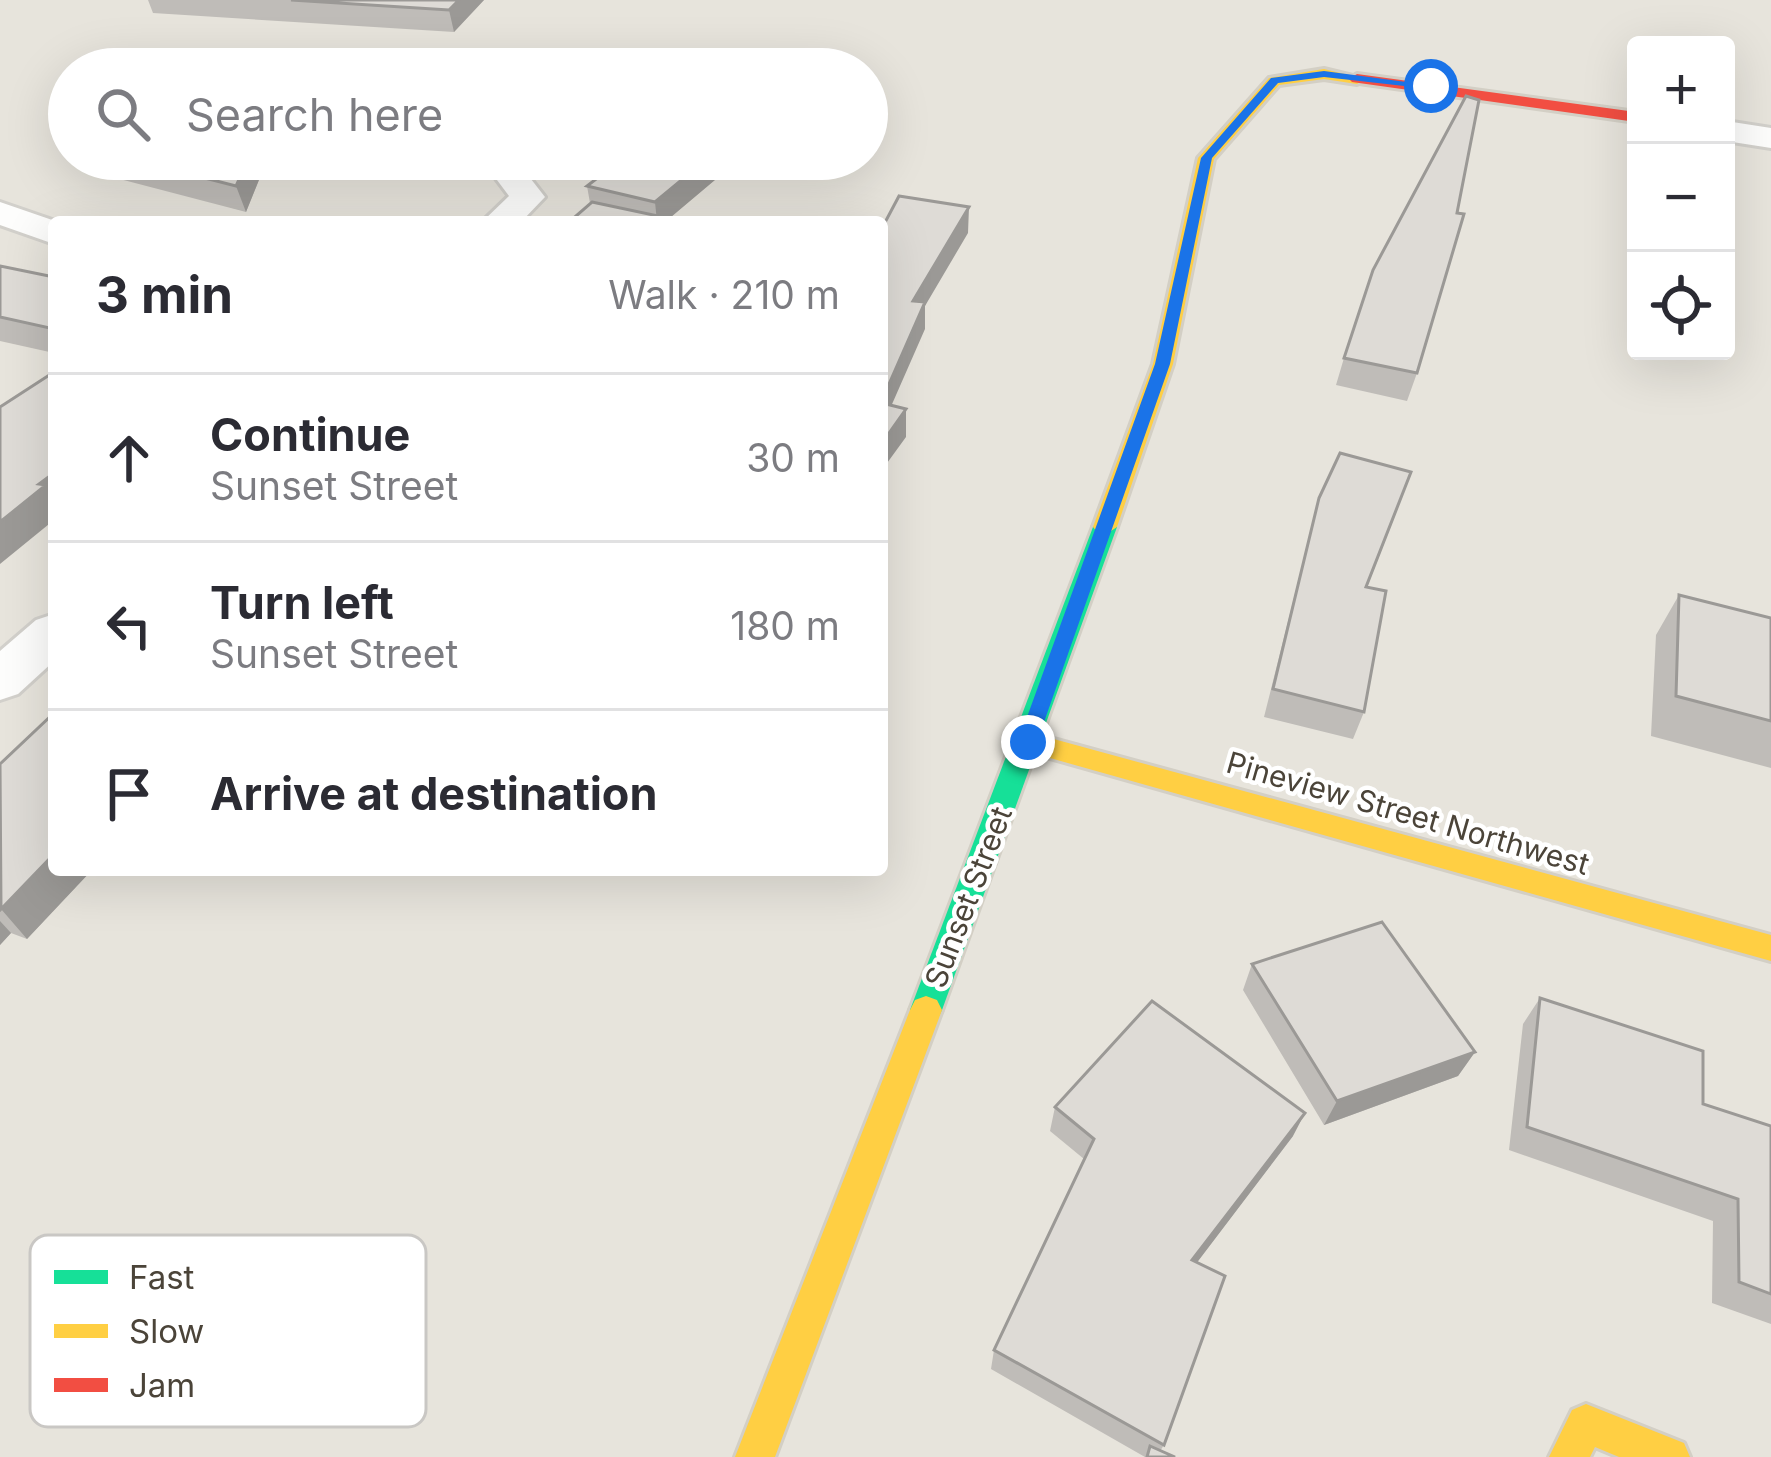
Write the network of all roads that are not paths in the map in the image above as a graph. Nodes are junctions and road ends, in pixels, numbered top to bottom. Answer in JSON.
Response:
{"nodes":[{"id":1,"x":1627,"y":116,"type":"edge"},
{"id":2,"x":1735,"y":132,"type":"edge"},
{"id":3,"x":1771,"y":138,"type":"edge"},
{"id":4,"x":515,"y":180,"type":"edge"},
{"id":5,"x":0,"y":213,"type":"edge"},
{"id":6,"x":506,"y":216,"type":"edge"},
{"id":7,"x":48,"y":230,"type":"edge"},
{"id":8,"x":48,"y":637,"type":"edge"},
{"id":9,"x":0,"y":681,"type":"edge"},
{"id":10,"x":1028,"y":742,"type":"junction"},
{"id":11,"x":1771,"y":948,"type":"edge"},
{"id":12,"x":755,"y":1457,"type":"edge"},
{"id":13,"x":1569,"y":1457,"type":"edge"},
{"id":14,"x":1670,"y":1457,"type":"edge"}],
"edges":[{"from":1,"to":10,"type":"street","name":"Sunset Street"},
{"from":2,"to":3,"type":"street"},
{"from":4,"to":6,"type":"street"},
{"from":5,"to":7,"type":"street"},
{"from":8,"to":9,"type":"street"},
{"from":10,"to":11,"type":"street","name":"Pineview Street Northwest"},
{"from":10,"to":12,"type":"street","name":"Sunset Street"},
{"from":13,"to":14,"type":"street"}]}
